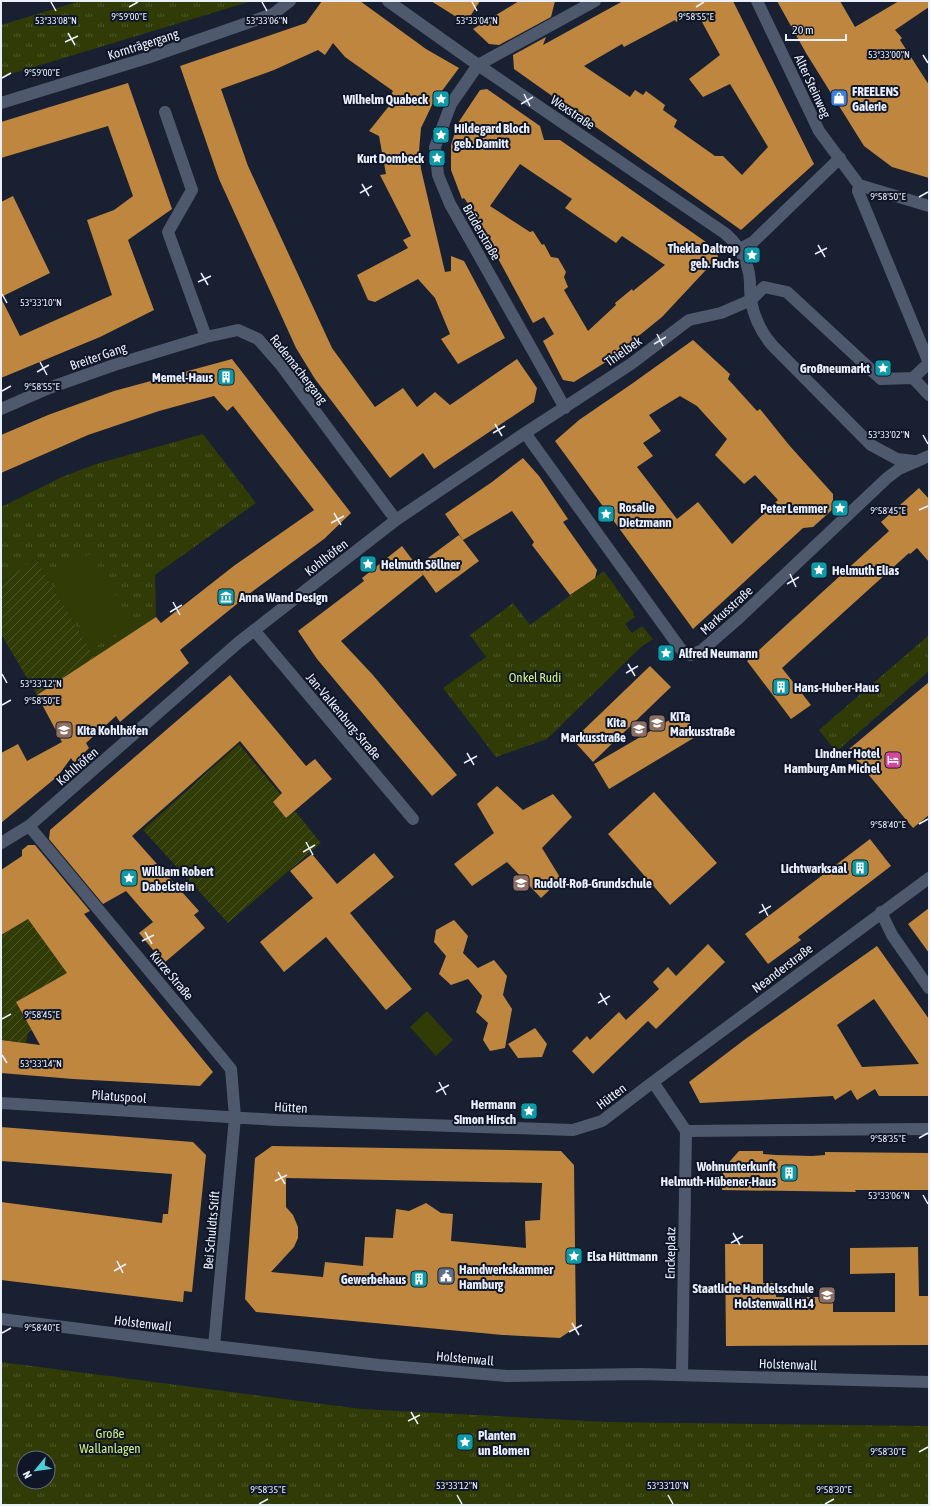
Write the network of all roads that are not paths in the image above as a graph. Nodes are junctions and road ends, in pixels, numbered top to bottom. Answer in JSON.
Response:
{"nodes":[{"id":1,"x":290,"y":1,"type":"edge"},
{"id":2,"x":388,"y":1,"type":"edge"},
{"id":3,"x":595,"y":1,"type":"edge"},
{"id":4,"x":757,"y":1,"type":"edge"},
{"id":5,"x":478,"y":65,"type":"junction"},
{"id":6,"x":1,"y":103,"type":"edge"},
{"id":7,"x":165,"y":112,"type":"dead end"},
{"id":8,"x":840,"y":158,"type":"junction"},
{"id":9,"x":859,"y":185,"type":"junction"},
{"id":10,"x":929,"y":206,"type":"edge"},
{"id":11,"x":740,"y":249,"type":"junction"},
{"id":12,"x":751,"y":300,"type":"junction"},
{"id":13,"x":206,"y":337,"type":"junction"},
{"id":14,"x":913,"y":378,"type":"junction"},
{"id":15,"x":929,"y":395,"type":"edge"},
{"id":16,"x":565,"y":408,"type":"junction"},
{"id":17,"x":1,"y":409,"type":"edge"},
{"id":18,"x":525,"y":433,"type":"junction"},
{"id":19,"x":929,"y":456,"type":"edge"},
{"id":20,"x":914,"y":461,"type":"junction"},
{"id":21,"x":396,"y":520,"type":"junction"},
{"id":22,"x":254,"y":630,"type":"junction"},
{"id":23,"x":413,"y":819,"type":"dead end"},
{"id":24,"x":29,"y":826,"type":"junction"},
{"id":25,"x":1,"y":843,"type":"edge"},
{"id":26,"x":929,"y":878,"type":"edge"},
{"id":27,"x":882,"y":912,"type":"junction"},
{"id":28,"x":929,"y":988,"type":"edge"},
{"id":29,"x":653,"y":1082,"type":"junction"},
{"id":30,"x":1,"y":1102,"type":"edge"},
{"id":31,"x":235,"y":1117,"type":"junction"},
{"id":32,"x":929,"y":1129,"type":"edge"},
{"id":33,"x":686,"y":1131,"type":"junction"},
{"id":34,"x":1,"y":1318,"type":"edge"},
{"id":35,"x":214,"y":1346,"type":"junction"},
{"id":36,"x":682,"y":1375,"type":"junction"},
{"id":37,"x":929,"y":1382,"type":"edge"}],
"edges":[{"from":1,"to":6,"type":"street","name":"Kornträgergang"},
{"from":2,"to":5,"type":"street","name":"Wexstraße"},
{"from":3,"to":5,"type":"street"},
{"from":4,"to":8,"type":"street","name":"Alter Steinweg"},
{"from":5,"to":11,"type":"street","name":"Wexstraße"},
{"from":5,"to":16,"type":"street","name":"Brüderstraße"},
{"from":7,"to":13,"type":"street"},
{"from":8,"to":9,"type":"street"},
{"from":8,"to":11,"type":"street"},
{"from":9,"to":10,"type":"street"},
{"from":9,"to":14,"type":"street"},
{"from":11,"to":12,"type":"street"},
{"from":12,"to":14,"type":"street"},
{"from":12,"to":16,"type":"street","name":"Thielbek"},
{"from":12,"to":20,"type":"street"},
{"from":13,"to":17,"type":"street","name":"Breiter Gang"},
{"from":13,"to":21,"type":"street","name":"Rademachergang"},
{"from":14,"to":15,"type":"street"},
{"from":16,"to":18,"type":"street","name":"Kohlhöfen"},
{"from":18,"to":20,"type":"street","name":"Markusstraße"},
{"from":18,"to":21,"type":"street","name":"Kohlhöfen"},
{"from":19,"to":20,"type":"street"},
{"from":21,"to":22,"type":"street","name":"Kohlhöfen"},
{"from":22,"to":23,"type":"street","name":"Jan-Valkenburg-Straße"},
{"from":22,"to":24,"type":"street","name":"Kohlhöfen"},
{"from":24,"to":25,"type":"street","name":"Kohlhöfen"},
{"from":24,"to":31,"type":"street","name":"Kurze Straße"},
{"from":26,"to":27,"type":"street","name":"Neanderstraße"},
{"from":27,"to":28,"type":"street"},
{"from":27,"to":29,"type":"street","name":"Neanderstraße"},
{"from":29,"to":31,"type":"street","name":"Hütten"},
{"from":29,"to":33,"type":"street"},
{"from":30,"to":31,"type":"street","name":"Pilatuspool"},
{"from":31,"to":35,"type":"street","name":"Bei Schuldts Stift"},
{"from":32,"to":33,"type":"street"},
{"from":33,"to":36,"type":"street","name":"Enckeplatz"},
{"from":34,"to":35,"type":"street","name":"Holstenwall"},
{"from":35,"to":36,"type":"street","name":"Holstenwall"},
{"from":36,"to":37,"type":"street","name":"Holstenwall"}]}
